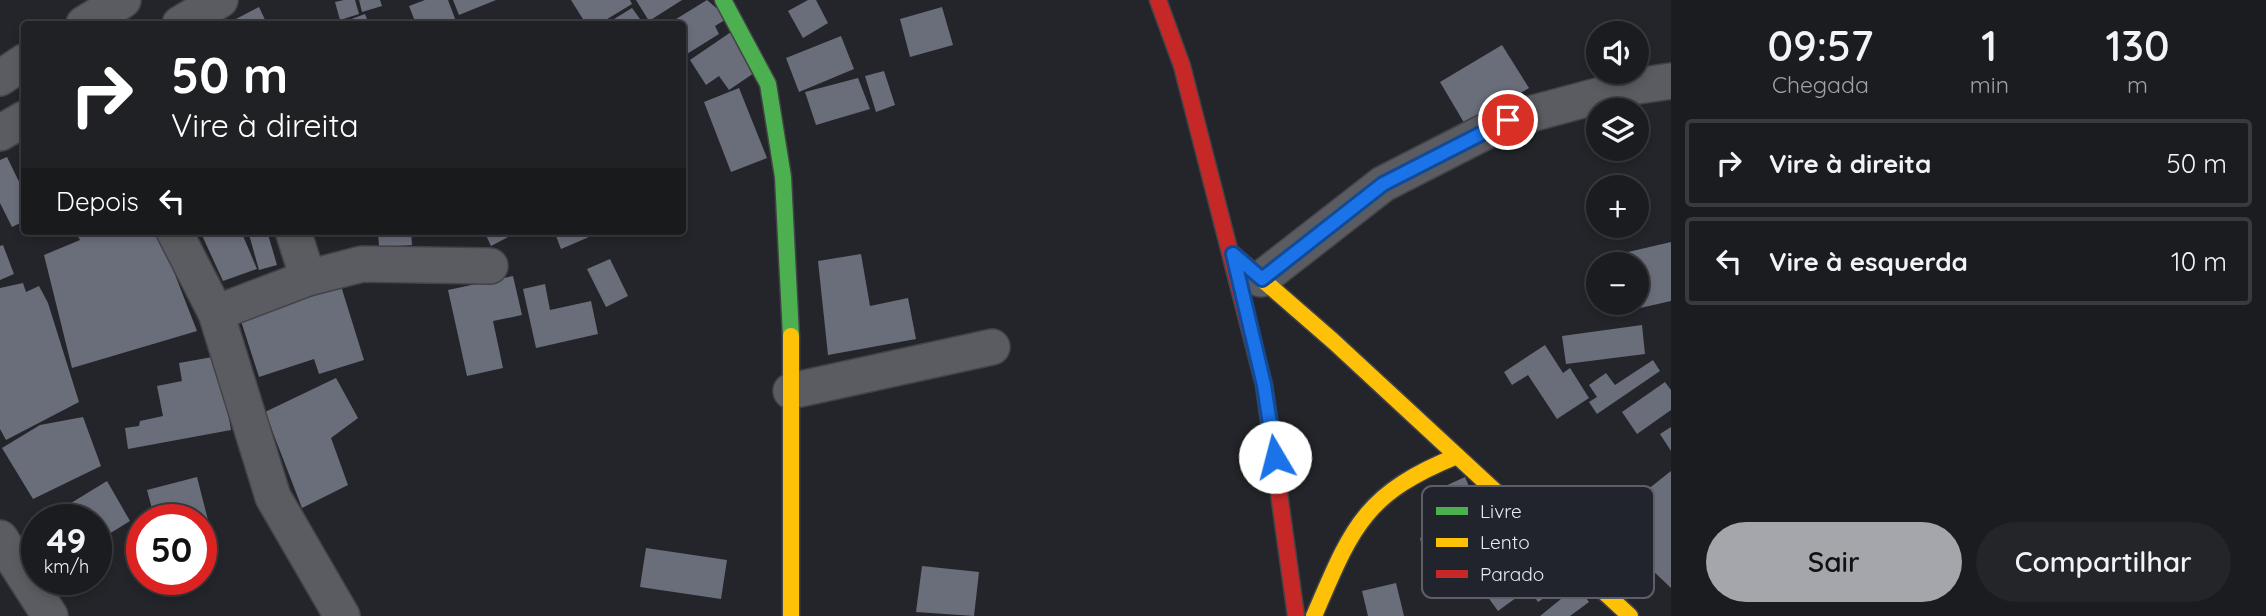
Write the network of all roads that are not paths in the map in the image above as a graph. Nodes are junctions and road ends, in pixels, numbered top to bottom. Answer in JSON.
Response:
{"nodes":[{"id":1,"x":123,"y":0,"type":"edge"},
{"id":2,"x":220,"y":0,"type":"edge"},
{"id":3,"x":723,"y":0,"type":"edge"},
{"id":4,"x":1158,"y":0,"type":"edge"},
{"id":5,"x":90,"y":21,"type":"edge"},
{"id":6,"x":185,"y":21,"type":"edge"},
{"id":7,"x":21,"y":64,"type":"edge"},
{"id":8,"x":0,"y":78,"type":"edge"},
{"id":9,"x":1671,"y":81,"type":"edge"},
{"id":10,"x":21,"y":121,"type":"edge"},
{"id":11,"x":0,"y":133,"type":"edge"},
{"id":12,"x":176,"y":235,"type":"edge"},
{"id":13,"x":294,"y":235,"type":"edge"},
{"id":14,"x":1233,"y":254,"type":"junction"},
{"id":15,"x":489,"y":266,"type":"dead end"},
{"id":16,"x":308,"y":278,"type":"junction"},
{"id":17,"x":1262,"y":279,"type":"junction"},
{"id":18,"x":216,"y":313,"type":"junction"},
{"id":19,"x":992,"y":347,"type":"dead end"},
{"id":20,"x":791,"y":391,"type":"junction"},
{"id":21,"x":1457,"y":456,"type":"junction"},
{"id":22,"x":1489,"y":486,"type":"edge"},
{"id":23,"x":0,"y":538,"type":"edge"},
{"id":24,"x":1611,"y":598,"type":"edge"},
{"id":25,"x":50,"y":616,"type":"edge"},
{"id":26,"x":342,"y":616,"type":"edge"},
{"id":27,"x":791,"y":616,"type":"edge"},
{"id":28,"x":1296,"y":616,"type":"edge"},
{"id":29,"x":1314,"y":616,"type":"edge"},
{"id":30,"x":1630,"y":616,"type":"edge"}],
"edges":[{"from":1,"to":5,"type":"street"},
{"from":2,"to":6,"type":"street"},
{"from":3,"to":20,"type":"street"},
{"from":4,"to":14,"type":"street"},
{"from":7,"to":8,"type":"street"},
{"from":9,"to":17,"type":"street"},
{"from":10,"to":11,"type":"street"},
{"from":12,"to":18,"type":"street"},
{"from":13,"to":16,"type":"street"},
{"from":14,"to":17,"type":"street"},
{"from":14,"to":28,"type":"street"},
{"from":15,"to":16,"type":"street"},
{"from":16,"to":18,"type":"street"},
{"from":17,"to":21,"type":"street"},
{"from":18,"to":26,"type":"street"},
{"from":19,"to":20,"type":"street"},
{"from":20,"to":27,"type":"street"},
{"from":21,"to":22,"type":"street"},
{"from":21,"to":29,"type":"street"},
{"from":23,"to":25,"type":"street"},
{"from":24,"to":30,"type":"street"}]}
